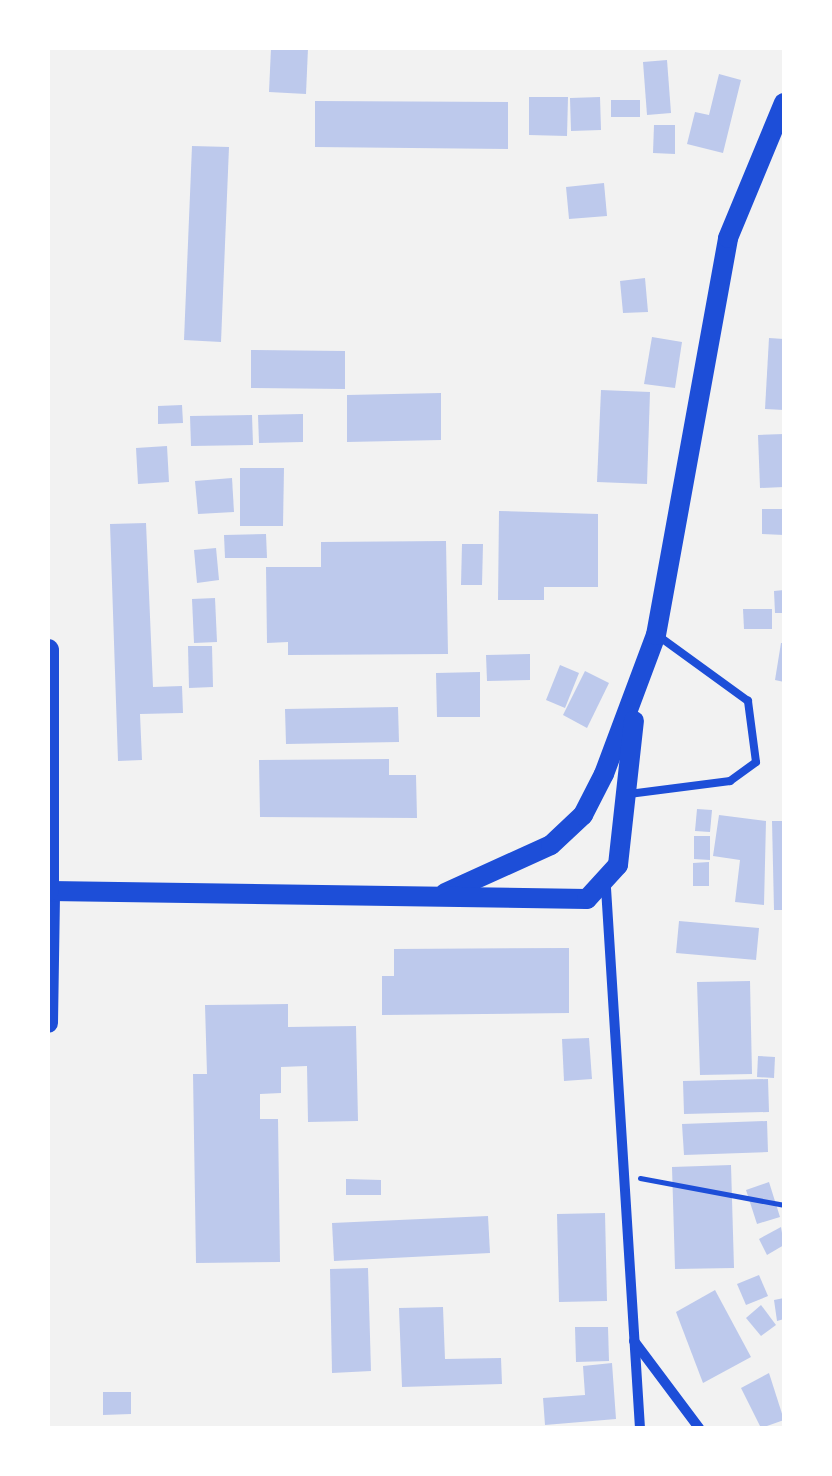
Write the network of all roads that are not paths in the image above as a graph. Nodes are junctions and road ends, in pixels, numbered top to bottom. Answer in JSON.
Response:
{"nodes":[{"id":1,"x":784,"y":103,"type":"edge"},
{"id":2,"x":656,"y":634,"type":"junction"},
{"id":3,"x":48,"y":650,"type":"edge"},
{"id":4,"x":635,"y":702,"type":"junction"},
{"id":5,"x":629,"y":794,"type":"junction"},
{"id":6,"x":606,"y":888,"type":"junction"},
{"id":7,"x":49,"y":890,"type":"edge"},
{"id":8,"x":444,"y":892,"type":"junction"},
{"id":9,"x":48,"y":1023,"type":"edge"},
{"id":10,"x":633,"y":1338,"type":"junction"},
{"id":11,"x":640,"y":1428,"type":"edge"},
{"id":12,"x":699,"y":1428,"type":"edge"}],
"edges":[{"from":1,"to":2,"type":"main road"},
{"from":2,"to":4,"type":"main road"},
{"from":2,"to":5,"type":"lane"},
{"from":3,"to":7,"type":"highway"},
{"from":4,"to":5,"type":"main road"},
{"from":4,"to":8,"type":"main road"},
{"from":5,"to":6,"type":"main road"},
{"from":6,"to":8,"type":"main road"},
{"from":6,"to":10,"type":"street"},
{"from":7,"to":8,"type":"main road"},
{"from":7,"to":9,"type":"main road"},
{"from":10,"to":11,"type":"street"},
{"from":10,"to":12,"type":"street"}]}
